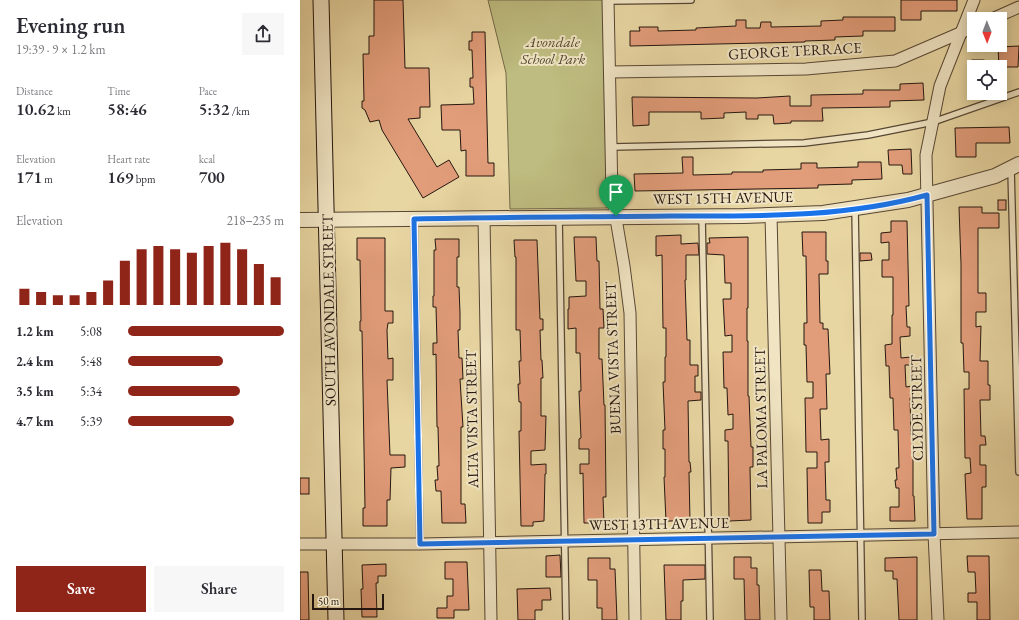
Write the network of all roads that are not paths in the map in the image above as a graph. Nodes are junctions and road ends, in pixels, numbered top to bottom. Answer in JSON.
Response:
{"nodes":[{"id":1,"x":321,"y":0,"type":"edge"},
{"id":2,"x":608,"y":0,"type":"edge"},
{"id":3,"x":691,"y":0,"type":"edge"},
{"id":4,"x":974,"y":0,"type":"edge"},
{"id":5,"x":1019,"y":7,"type":"edge"},
{"id":6,"x":1007,"y":12,"type":"edge"},
{"id":7,"x":967,"y":30,"type":"edge"},
{"id":8,"x":962,"y":32,"type":"junction"},
{"id":9,"x":610,"y":72,"type":"junction"},
{"id":10,"x":1019,"y":92,"type":"edge"},
{"id":11,"x":933,"y":122,"type":"junction"},
{"id":12,"x":612,"y":147,"type":"junction"},
{"id":13,"x":1015,"y":166,"type":"edge"},
{"id":14,"x":927,"y":195,"type":"junction"},
{"id":15,"x":854,"y":208,"type":"junction"},
{"id":16,"x":771,"y":215,"type":"junction"},
{"id":17,"x":616,"y":216,"type":"junction"},
{"id":18,"x":702,"y":216,"type":"junction"},
{"id":19,"x":559,"y":217,"type":"junction"},
{"id":20,"x":484,"y":218,"type":"junction"},
{"id":21,"x":414,"y":219,"type":"junction"},
{"id":22,"x":300,"y":220,"type":"edge"},
{"id":23,"x":327,"y":220,"type":"junction"},
{"id":24,"x":1019,"y":472,"type":"edge"},
{"id":25,"x":1019,"y":532,"type":"edge"},
{"id":26,"x":934,"y":534,"type":"junction"},
{"id":27,"x":860,"y":535,"type":"junction"},
{"id":28,"x":779,"y":537,"type":"junction"},
{"id":29,"x":709,"y":538,"type":"junction"},
{"id":30,"x":633,"y":540,"type":"junction"},
{"id":31,"x":564,"y":541,"type":"junction"},
{"id":32,"x":489,"y":543,"type":"junction"},
{"id":33,"x":300,"y":544,"type":"edge"},
{"id":34,"x":335,"y":544,"type":"junction"},
{"id":35,"x":420,"y":544,"type":"junction"},
{"id":36,"x":336,"y":620,"type":"edge"},
{"id":37,"x":491,"y":620,"type":"edge"},
{"id":38,"x":566,"y":620,"type":"edge"},
{"id":39,"x":635,"y":620,"type":"edge"},
{"id":40,"x":710,"y":620,"type":"edge"},
{"id":41,"x":781,"y":620,"type":"edge"},
{"id":42,"x":862,"y":620,"type":"edge"},
{"id":43,"x":938,"y":620,"type":"edge"}],
"edges":[{"from":1,"to":23,"type":"main road","name":"SOUTH AVONDALE STREET"},
{"from":2,"to":3,"type":"lane"},
{"from":2,"to":9,"type":"street","name":"BUENA VISTA STREET"},
{"from":4,"to":8,"type":"street","name":"CLYDE STREET"},
{"from":5,"to":6,"type":"street"},
{"from":7,"to":8,"type":"street","name":"GEORGE TERRACE"},
{"from":8,"to":9,"type":"street","name":"GEORGE TERRACE"},
{"from":8,"to":11,"type":"street","name":"CLYDE STREET"},
{"from":9,"to":12,"type":"street","name":"BUENA VISTA STREET"},
{"from":10,"to":11,"type":"lane"},
{"from":11,"to":12,"type":"lane"},
{"from":11,"to":14,"type":"street","name":"CLYDE STREET"},
{"from":12,"to":17,"type":"street","name":"BUENA VISTA STREET"},
{"from":13,"to":14,"type":"street","name":"WEST 15TH AVENUE"},
{"from":13,"to":24,"type":"lane"},
{"from":14,"to":15,"type":"street","name":"WEST 15TH AVENUE"},
{"from":14,"to":26,"type":"street","name":"CLYDE STREET"},
{"from":15,"to":16,"type":"street","name":"WEST 15TH AVENUE"},
{"from":15,"to":27,"type":"lane"},
{"from":16,"to":18,"type":"street","name":"WEST 15TH AVENUE"},
{"from":16,"to":28,"type":"street","name":"LA PALOMA STREET"},
{"from":17,"to":18,"type":"street","name":"WEST 15TH AVENUE"},
{"from":17,"to":19,"type":"street","name":"WEST 15TH AVENUE"},
{"from":17,"to":30,"type":"street","name":"BUENA VISTA STREET"},
{"from":18,"to":29,"type":"lane"},
{"from":19,"to":20,"type":"street","name":"WEST 15TH AVENUE"},
{"from":19,"to":31,"type":"lane"},
{"from":20,"to":21,"type":"street","name":"WEST 15TH AVENUE"},
{"from":20,"to":32,"type":"street","name":"ALTA VISTA STREET"},
{"from":21,"to":23,"type":"street","name":"WEST 15TH AVENUE"},
{"from":21,"to":35,"type":"lane"},
{"from":22,"to":23,"type":"street","name":"WEST 15TH AVENUE"},
{"from":23,"to":34,"type":"main road","name":"SOUTH AVONDALE STREET"},
{"from":25,"to":26,"type":"street","name":"WEST 13TH AVENUE"},
{"from":26,"to":27,"type":"street","name":"WEST 13TH AVENUE"},
{"from":26,"to":43,"type":"street","name":"CLYDE STREET"},
{"from":27,"to":28,"type":"street","name":"WEST 13TH AVENUE"},
{"from":27,"to":42,"type":"lane"},
{"from":28,"to":29,"type":"street","name":"WEST 13TH AVENUE"},
{"from":28,"to":41,"type":"street","name":"LA PALOMA STREET"},
{"from":29,"to":30,"type":"street","name":"WEST 13TH AVENUE"},
{"from":29,"to":40,"type":"lane"},
{"from":30,"to":31,"type":"street","name":"WEST 13TH AVENUE"},
{"from":30,"to":39,"type":"street","name":"BUENA VISTA STREET"},
{"from":31,"to":32,"type":"street","name":"WEST 13TH AVENUE"},
{"from":31,"to":38,"type":"lane"},
{"from":32,"to":35,"type":"street","name":"WEST 13TH AVENUE"},
{"from":32,"to":37,"type":"street","name":"ALTA VISTA STREET"},
{"from":33,"to":34,"type":"street","name":"WEST 13TH AVENUE"},
{"from":34,"to":35,"type":"street","name":"WEST 13TH AVENUE"},
{"from":34,"to":36,"type":"main road","name":"SOUTH AVONDALE STREET"}]}
